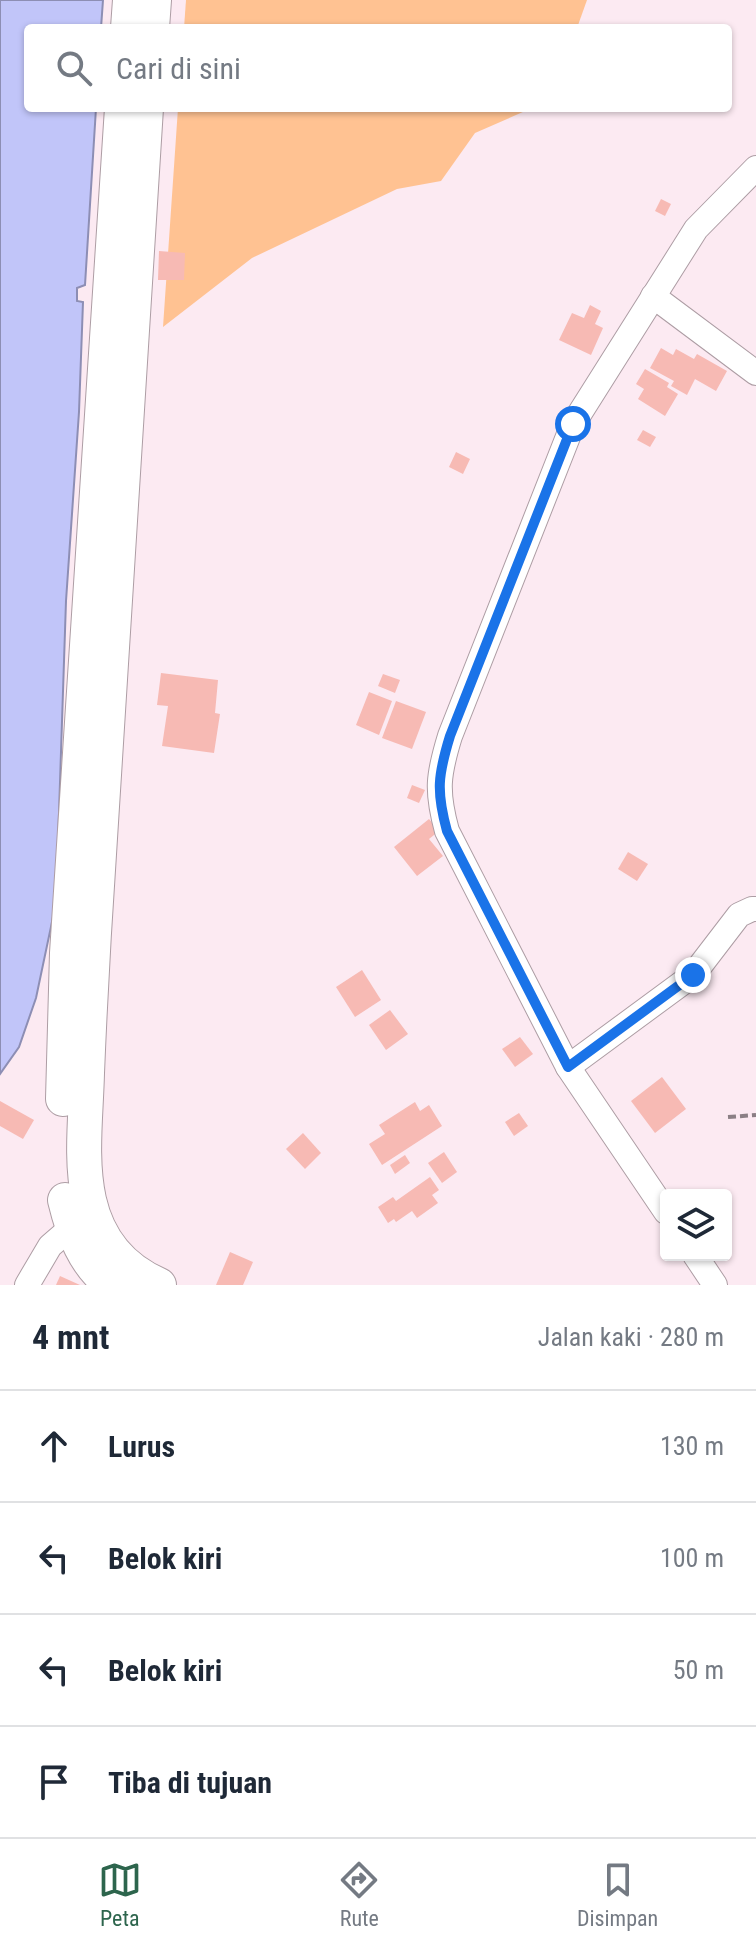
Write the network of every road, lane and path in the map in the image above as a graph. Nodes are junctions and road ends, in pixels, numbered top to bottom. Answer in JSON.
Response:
{"nodes":[{"id":1,"x":130,"y":0,"type":"edge"},
{"id":2,"x":154,"y":0,"type":"edge"},
{"id":3,"x":128,"y":24,"type":"edge"},
{"id":4,"x":152,"y":24,"type":"edge"},
{"id":5,"x":122,"y":112,"type":"edge"},
{"id":6,"x":146,"y":112,"type":"edge"},
{"id":7,"x":756,"y":168,"type":"edge"},
{"id":8,"x":653,"y":296,"type":"junction"},
{"id":9,"x":756,"y":373,"type":"edge"},
{"id":10,"x":756,"y":909,"type":"edge"},
{"id":11,"x":568,"y":1067,"type":"junction"},
{"id":12,"x":756,"y":1115,"type":"edge"},
{"id":13,"x":728,"y":1117,"type":"dead end"},
{"id":14,"x":660,"y":1203,"type":"edge"},
{"id":15,"x":72,"y":1227,"type":"junction"},
{"id":16,"x":699,"y":1261,"type":"edge"},
{"id":17,"x":27,"y":1285,"type":"edge"},
{"id":18,"x":112,"y":1285,"type":"edge"},
{"id":19,"x":159,"y":1285,"type":"edge"},
{"id":20,"x":715,"y":1285,"type":"edge"}],
"edges":[{"from":1,"to":3,"type":"street"},
{"from":2,"to":4,"type":"street"},
{"from":5,"to":15,"type":"street"},
{"from":6,"to":19,"type":"street"},
{"from":7,"to":8,"type":"street"},
{"from":8,"to":9,"type":"street"},
{"from":8,"to":11,"type":"street"},
{"from":10,"to":11,"type":"street"},
{"from":11,"to":14,"type":"street"},
{"from":12,"to":13,"type":"path"},
{"from":15,"to":17,"type":"street"},
{"from":15,"to":18,"type":"street"},
{"from":16,"to":20,"type":"street"}]}
